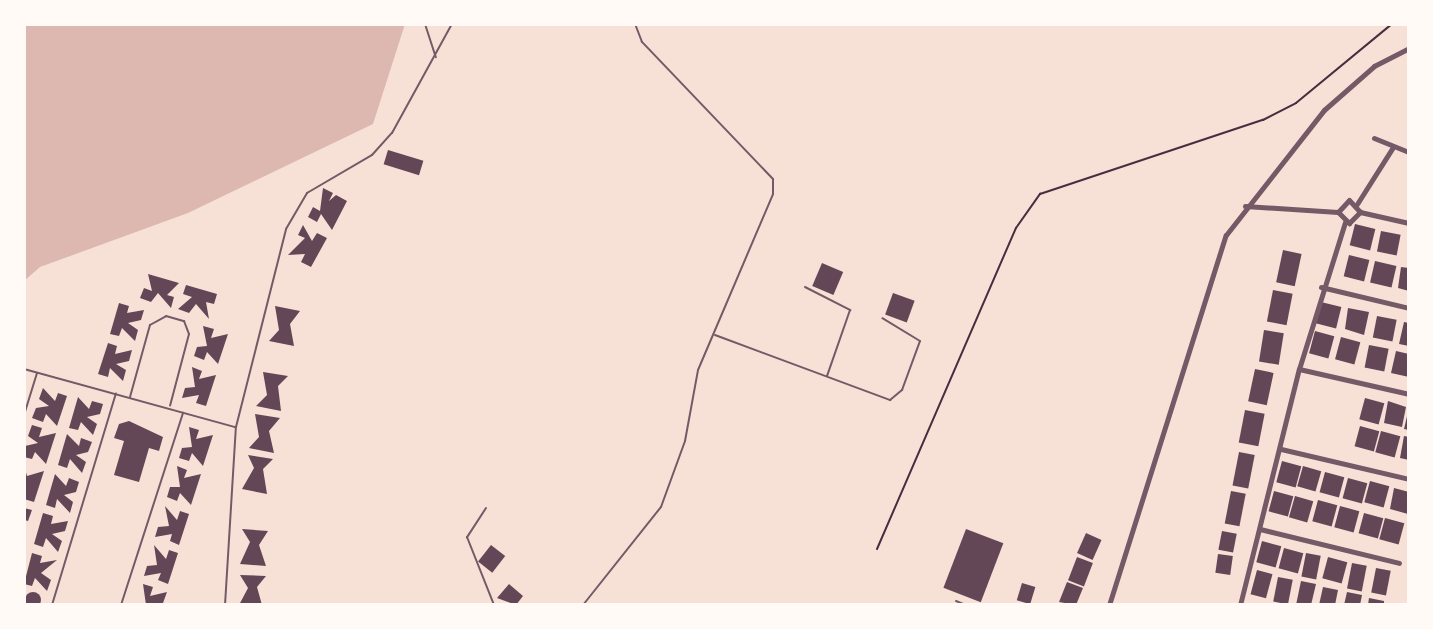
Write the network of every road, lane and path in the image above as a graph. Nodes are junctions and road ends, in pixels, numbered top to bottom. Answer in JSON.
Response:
{"nodes":[{"id":1,"x":425,"y":24,"type":"edge"},
{"id":2,"x":452,"y":24,"type":"edge"},
{"id":3,"x":635,"y":24,"type":"edge"},
{"id":4,"x":1392,"y":24,"type":"edge"},
{"id":5,"x":1409,"y":48,"type":"edge"},
{"id":6,"x":436,"y":58,"type":"junction"},
{"id":7,"x":1374,"y":138,"type":"dead end"},
{"id":8,"x":1393,"y":147,"type":"junction"},
{"id":9,"x":1409,"y":152,"type":"edge"},
{"id":10,"x":1357,"y":204,"type":"junction"},
{"id":11,"x":1245,"y":206,"type":"junction"},
{"id":12,"x":1338,"y":212,"type":"junction"},
{"id":13,"x":1360,"y":212,"type":"junction"},
{"id":14,"x":1345,"y":222,"type":"junction"},
{"id":15,"x":1409,"y":223,"type":"edge"},
{"id":16,"x":805,"y":287,"type":"dead end"},
{"id":17,"x":1321,"y":287,"type":"junction"},
{"id":18,"x":1409,"y":308,"type":"edge"},
{"id":19,"x":882,"y":318,"type":"dead end"},
{"id":20,"x":715,"y":335,"type":"junction"},
{"id":21,"x":24,"y":369,"type":"edge"},
{"id":22,"x":1299,"y":369,"type":"junction"},
{"id":23,"x":37,"y":372,"type":"junction"},
{"id":24,"x":827,"y":378,"type":"junction"},
{"id":25,"x":116,"y":393,"type":"junction"},
{"id":26,"x":1409,"y":394,"type":"edge"},
{"id":27,"x":130,"y":397,"type":"junction"},
{"id":28,"x":169,"y":408,"type":"junction"},
{"id":29,"x":184,"y":411,"type":"junction"},
{"id":30,"x":24,"y":415,"type":"edge"},
{"id":31,"x":236,"y":427,"type":"junction"},
{"id":32,"x":1281,"y":449,"type":"junction"},
{"id":33,"x":1409,"y":479,"type":"edge"},
{"id":34,"x":486,"y":508,"type":"dead end"},
{"id":35,"x":1260,"y":529,"type":"junction"},
{"id":36,"x":877,"y":549,"type":"dead end"},
{"id":37,"x":1399,"y":563,"type":"dead end"},
{"id":38,"x":956,"y":601,"type":"dead end"},
{"id":39,"x":52,"y":605,"type":"edge"},
{"id":40,"x":121,"y":605,"type":"edge"},
{"id":41,"x":225,"y":605,"type":"edge"},
{"id":42,"x":494,"y":605,"type":"edge"},
{"id":43,"x":583,"y":605,"type":"edge"},
{"id":44,"x":966,"y":605,"type":"edge"},
{"id":45,"x":1109,"y":605,"type":"edge"},
{"id":46,"x":1240,"y":605,"type":"edge"}],
"edges":[{"from":1,"to":6,"type":"lane"},
{"from":2,"to":6,"type":"lane"},
{"from":3,"to":20,"type":"lane"},
{"from":4,"to":36,"type":"path"},
{"from":5,"to":11,"type":"street"},
{"from":6,"to":31,"type":"lane"},
{"from":7,"to":8,"type":"street"},
{"from":8,"to":9,"type":"street"},
{"from":8,"to":10,"type":"street"},
{"from":10,"to":12,"type":"street"},
{"from":10,"to":13,"type":"street"},
{"from":11,"to":12,"type":"street"},
{"from":11,"to":45,"type":"street"},
{"from":12,"to":14,"type":"street"},
{"from":13,"to":14,"type":"street"},
{"from":13,"to":15,"type":"street"},
{"from":14,"to":17,"type":"street"},
{"from":16,"to":24,"type":"lane"},
{"from":17,"to":18,"type":"street"},
{"from":17,"to":22,"type":"street"},
{"from":19,"to":24,"type":"lane"},
{"from":20,"to":24,"type":"lane"},
{"from":20,"to":43,"type":"lane"},
{"from":21,"to":23,"type":"lane"},
{"from":22,"to":26,"type":"street"},
{"from":22,"to":32,"type":"street"},
{"from":23,"to":25,"type":"lane"},
{"from":23,"to":30,"type":"lane"},
{"from":25,"to":27,"type":"lane"},
{"from":25,"to":39,"type":"lane"},
{"from":27,"to":28,"type":"lane"},
{"from":27,"to":28,"type":"lane"},
{"from":28,"to":29,"type":"lane"},
{"from":29,"to":31,"type":"lane"},
{"from":29,"to":40,"type":"lane"},
{"from":31,"to":41,"type":"lane"},
{"from":32,"to":33,"type":"street"},
{"from":32,"to":35,"type":"street"},
{"from":34,"to":42,"type":"lane"},
{"from":35,"to":37,"type":"street"},
{"from":35,"to":46,"type":"street"},
{"from":38,"to":44,"type":"lane"}]}
